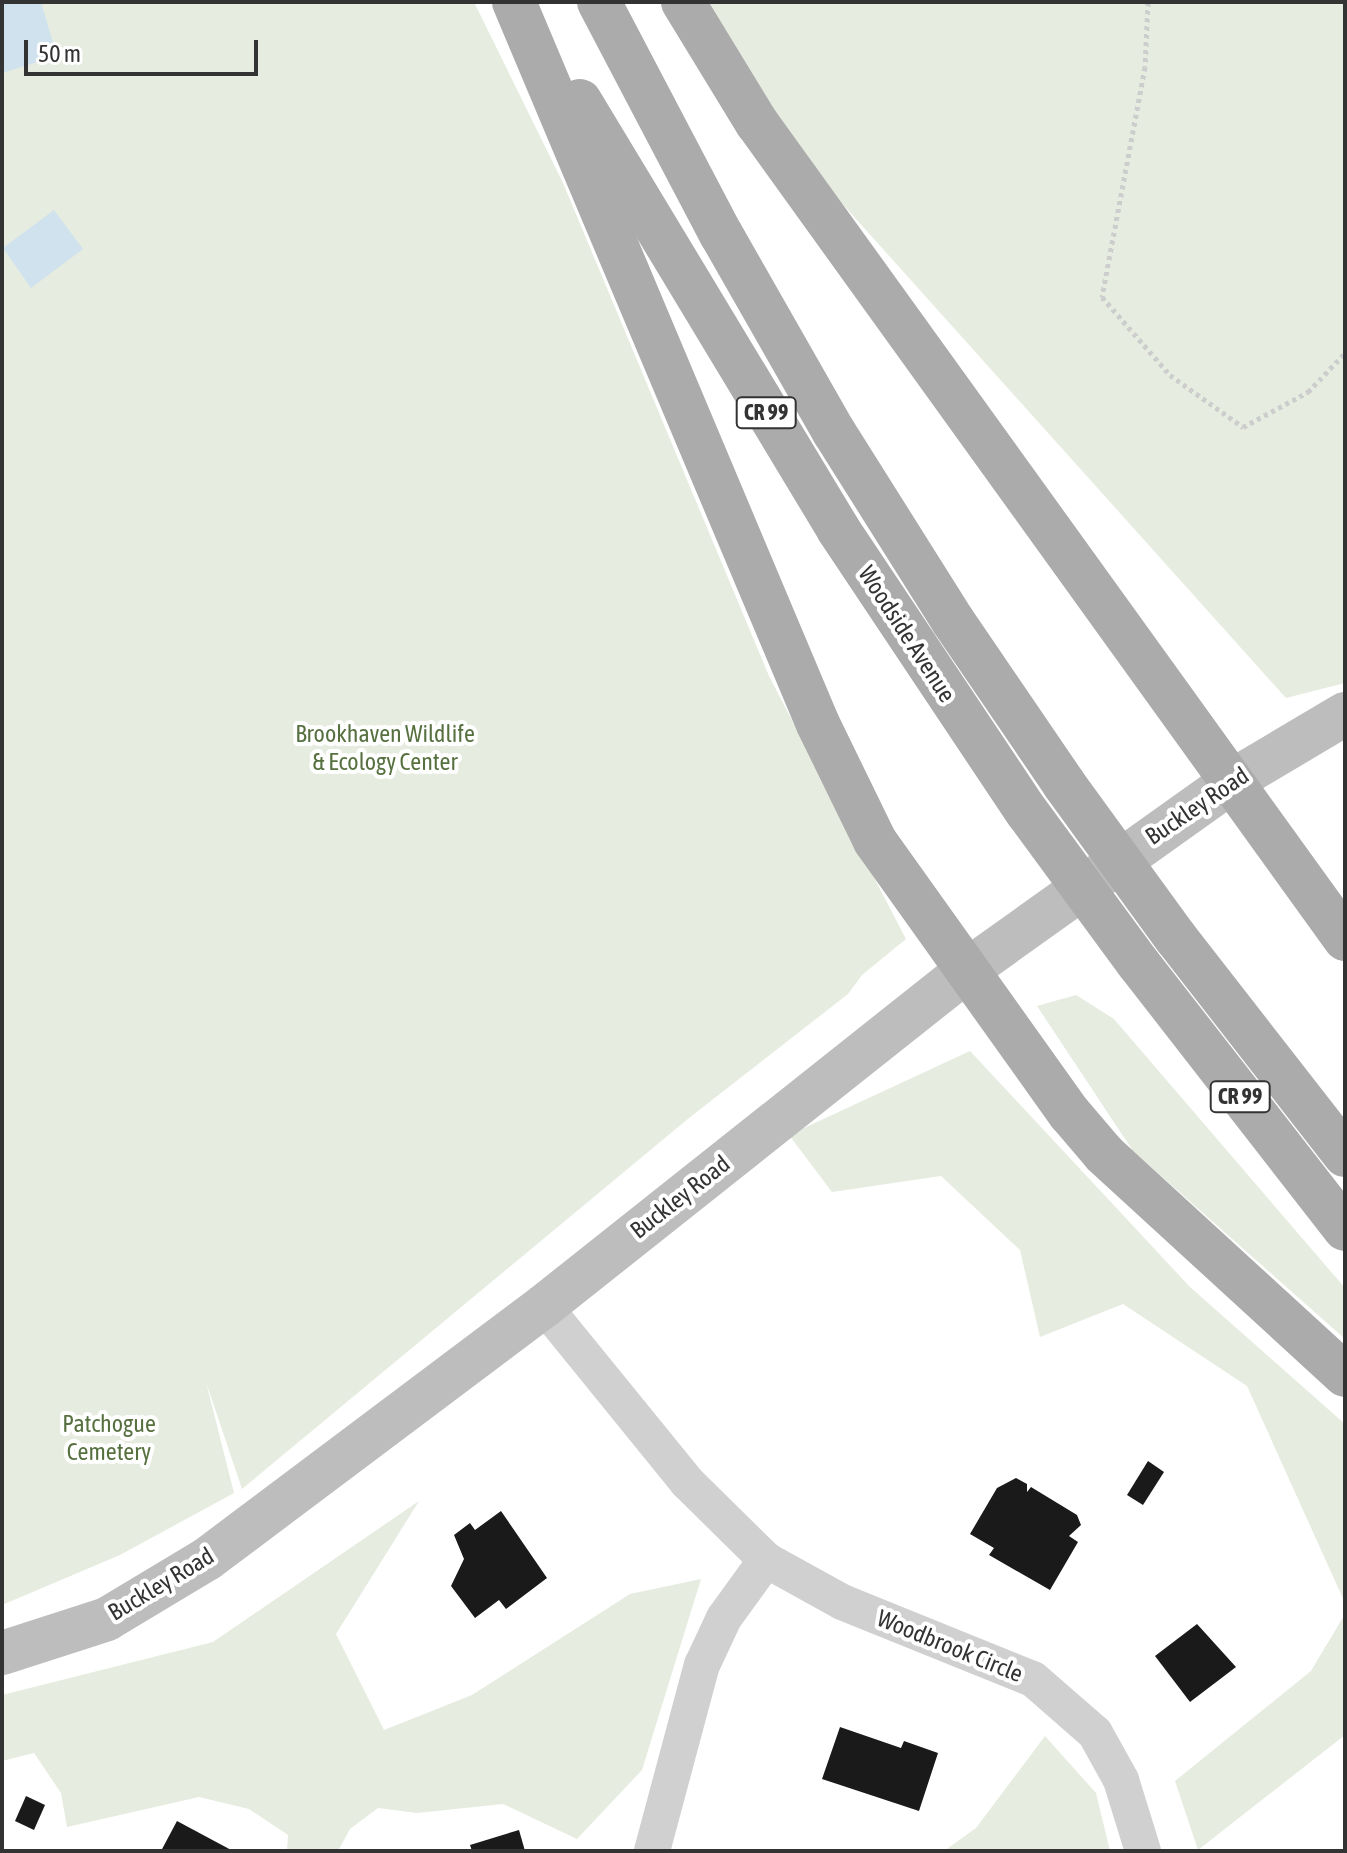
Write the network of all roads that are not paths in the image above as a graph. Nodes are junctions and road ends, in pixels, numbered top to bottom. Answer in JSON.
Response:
{"nodes":[{"id":1,"x":514,"y":2,"type":"edge"},
{"id":2,"x":523,"y":2,"type":"edge"},
{"id":3,"x":599,"y":2,"type":"edge"},
{"id":4,"x":683,"y":2,"type":"edge"},
{"id":5,"x":1345,"y":714,"type":"edge"},
{"id":6,"x":1232,"y":781,"type":"junction"},
{"id":7,"x":1345,"y":939,"type":"edge"},
{"id":8,"x":966,"y":971,"type":"junction"},
{"id":9,"x":1345,"y":1155,"type":"edge"},
{"id":10,"x":1345,"y":1229,"type":"edge"},
{"id":11,"x":544,"y":1306,"type":"junction"},
{"id":12,"x":1345,"y":1375,"type":"edge"},
{"id":13,"x":766,"y":1560,"type":"junction"},
{"id":14,"x":2,"y":1653,"type":"edge"},
{"id":15,"x":652,"y":1851,"type":"edge"},
{"id":16,"x":1143,"y":1851,"type":"edge"}],
"edges":[{"from":1,"to":8,"type":"main road"},
{"from":2,"to":10,"type":"main road","name":"Woodside Avenue","number":"CR 99","bridge":true},
{"from":3,"to":9,"type":"main road","name":"Woodside Avenue","number":"CR 99","bridge":true},
{"from":4,"to":6,"type":"main road"},
{"from":5,"to":6,"type":"street","name":"Buckley Road"},
{"from":6,"to":7,"type":"main road"},
{"from":6,"to":8,"type":"street","name":"Buckley Road"},
{"from":8,"to":11,"type":"street","name":"Buckley Road"},
{"from":8,"to":12,"type":"main road"},
{"from":11,"to":13,"type":"street","name":"Woodbrook Circle"},
{"from":11,"to":14,"type":"street","name":"Buckley Road"},
{"from":13,"to":15,"type":"street"},
{"from":13,"to":16,"type":"street","name":"Woodbrook Circle"}]}
